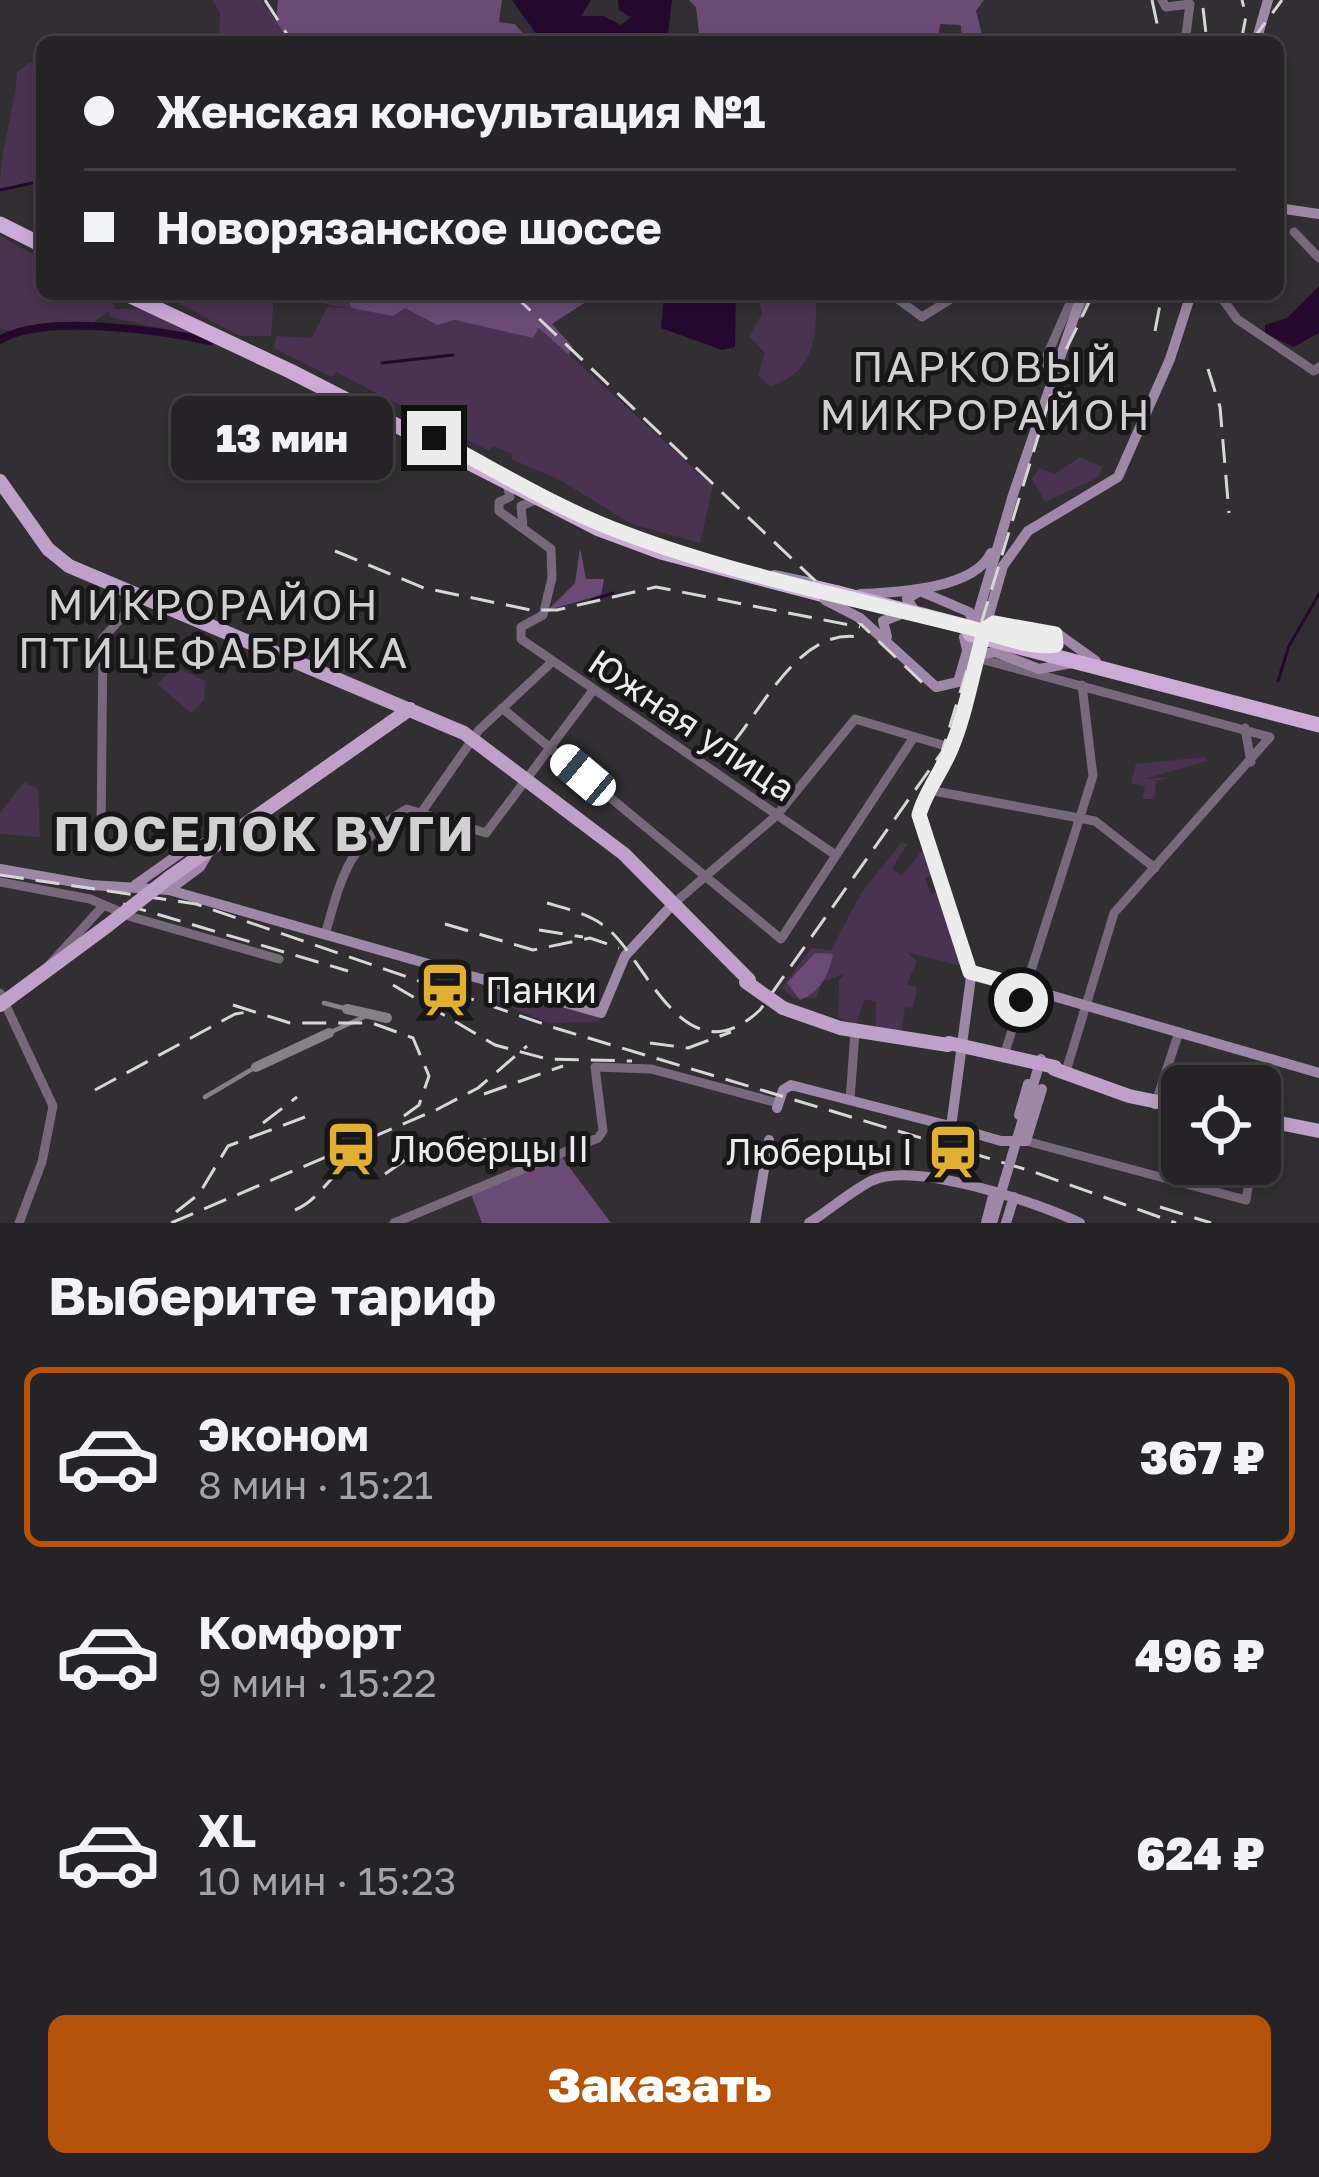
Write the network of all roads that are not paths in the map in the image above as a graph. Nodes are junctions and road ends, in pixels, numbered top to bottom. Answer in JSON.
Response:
{"nodes":[{"id":1,"x":1162,"y":0,"type":"edge"},
{"id":2,"x":1268,"y":0,"type":"edge"},
{"id":3,"x":1186,"y":36,"type":"edge"},
{"id":4,"x":1258,"y":36,"type":"edge"},
{"id":5,"x":1319,"y":216,"type":"edge"},
{"id":6,"x":1292,"y":223,"type":"edge"},
{"id":7,"x":1,"y":229,"type":"edge"},
{"id":8,"x":36,"y":245,"type":"edge"},
{"id":9,"x":1319,"y":258,"type":"edge"},
{"id":10,"x":138,"y":300,"type":"edge"},
{"id":11,"x":152,"y":300,"type":"edge"},
{"id":12,"x":901,"y":300,"type":"edge"},
{"id":13,"x":950,"y":300,"type":"edge"},
{"id":14,"x":1081,"y":300,"type":"edge"},
{"id":15,"x":1189,"y":300,"type":"edge"},
{"id":16,"x":1224,"y":300,"type":"edge"},
{"id":17,"x":184,"y":322,"type":"junction"},
{"id":18,"x":1053,"y":367,"type":"junction"},
{"id":19,"x":1319,"y":367,"type":"edge"},
{"id":20,"x":0,"y":482,"type":"edge"},
{"id":21,"x":508,"y":494,"type":"junction"},
{"id":22,"x":532,"y":501,"type":"junction"},
{"id":23,"x":516,"y":521,"type":"junction"},
{"id":24,"x":626,"y":540,"type":"junction"},
{"id":25,"x":973,"y":573,"type":"junction"},
{"id":26,"x":756,"y":575,"type":"junction"},
{"id":27,"x":941,"y":581,"type":"junction"},
{"id":28,"x":986,"y":587,"type":"junction"},
{"id":29,"x":828,"y":593,"type":"junction"},
{"id":30,"x":139,"y":599,"type":"junction"},
{"id":31,"x":945,"y":600,"type":"junction"},
{"id":32,"x":965,"y":610,"type":"junction"},
{"id":33,"x":919,"y":615,"type":"junction"},
{"id":34,"x":890,"y":618,"type":"junction"},
{"id":35,"x":980,"y":634,"type":"junction"},
{"id":36,"x":552,"y":662,"type":"junction"},
{"id":37,"x":1082,"y":685,"type":"junction"},
{"id":38,"x":594,"y":689,"type":"junction"},
{"id":39,"x":502,"y":708,"type":"junction"},
{"id":40,"x":405,"y":710,"type":"junction"},
{"id":41,"x":1318,"y":722,"type":"edge"},
{"id":42,"x":1247,"y":730,"type":"junction"},
{"id":43,"x":910,"y":735,"type":"junction"},
{"id":44,"x":473,"y":741,"type":"junction"},
{"id":45,"x":950,"y":745,"type":"junction"},
{"id":46,"x":551,"y":748,"type":"junction"},
{"id":47,"x":1254,"y":756,"type":"junction"},
{"id":48,"x":528,"y":780,"type":"junction"},
{"id":49,"x":933,"y":789,"type":"junction"},
{"id":50,"x":424,"y":812,"type":"junction"},
{"id":51,"x":777,"y":815,"type":"junction"},
{"id":52,"x":1081,"y":817,"type":"junction"},
{"id":53,"x":101,"y":836,"type":"dead end"},
{"id":54,"x":834,"y":854,"type":"junction"},
{"id":55,"x":188,"y":862,"type":"junction"},
{"id":56,"x":1155,"y":868,"type":"junction"},
{"id":57,"x":0,"y":869,"type":"edge"},
{"id":58,"x":703,"y":874,"type":"junction"},
{"id":59,"x":0,"y":882,"type":"edge"},
{"id":60,"x":170,"y":884,"type":"junction"},
{"id":61,"x":141,"y":885,"type":"junction"},
{"id":62,"x":673,"y":904,"type":"junction"},
{"id":63,"x":132,"y":917,"type":"junction"},
{"id":64,"x":105,"y":918,"type":"junction"},
{"id":65,"x":326,"y":935,"type":"junction"},
{"id":66,"x":79,"y":943,"type":"junction"},
{"id":67,"x":279,"y":959,"type":"dead end"},
{"id":68,"x":972,"y":973,"type":"junction"},
{"id":69,"x":1025,"y":987,"type":"junction"},
{"id":70,"x":2,"y":1000,"type":"edge"},
{"id":71,"x":1086,"y":1005,"type":"junction"},
{"id":72,"x":1179,"y":1032,"type":"junction"},
{"id":73,"x":864,"y":1033,"type":"junction"},
{"id":74,"x":955,"y":1047,"type":"junction"},
{"id":75,"x":1005,"y":1052,"type":"junction"},
{"id":76,"x":1319,"y":1072,"type":"edge"},
{"id":77,"x":1040,"y":1080,"type":"junction"},
{"id":78,"x":776,"y":1100,"type":"joint"},
{"id":79,"x":850,"y":1100,"type":"junction"},
{"id":80,"x":1158,"y":1103,"type":"junction"},
{"id":81,"x":1161,"y":1103,"type":"edge"},
{"id":82,"x":1281,"y":1124,"type":"edge"},
{"id":83,"x":947,"y":1125,"type":"junction"},
{"id":84,"x":1319,"y":1132,"type":"edge"},
{"id":85,"x":769,"y":1140,"type":"dead end"},
{"id":86,"x":1019,"y":1140,"type":"junction"},
{"id":87,"x":1161,"y":1178,"type":"edge"},
{"id":88,"x":1189,"y":1185,"type":"edge"},
{"id":89,"x":1248,"y":1185,"type":"edge"},
{"id":90,"x":994,"y":1192,"type":"junction"},
{"id":91,"x":1015,"y":1197,"type":"junction"},
{"id":92,"x":435,"y":1208,"type":"junction"},
{"id":93,"x":412,"y":1220,"type":"edge"},
{"id":94,"x":19,"y":1223,"type":"edge"},
{"id":95,"x":394,"y":1223,"type":"edge"},
{"id":96,"x":443,"y":1223,"type":"edge"},
{"id":97,"x":755,"y":1223,"type":"edge"},
{"id":98,"x":810,"y":1223,"type":"edge"},
{"id":99,"x":991,"y":1223,"type":"edge"},
{"id":100,"x":1006,"y":1223,"type":"edge"},
{"id":101,"x":1080,"y":1223,"type":"edge"}],
"edges":[{"from":1,"to":3,"type":"street"},
{"from":2,"to":4,"type":"main road"},
{"from":5,"to":6,"type":"main road"},
{"from":5,"to":6,"type":"main road"},
{"from":6,"to":9,"type":"street"},
{"from":7,"to":8,"type":"highway"},
{"from":10,"to":17,"type":"highway"},
{"from":11,"to":26,"type":"highway"},
{"from":12,"to":13,"type":"street"},
{"from":14,"to":18,"type":"main road"},
{"from":15,"to":35,"type":"main road"},
{"from":16,"to":19,"type":"street"},
{"from":17,"to":21,"type":"street"},
{"from":17,"to":24,"type":"highway"},
{"from":18,"to":25,"type":"main road"},
{"from":18,"to":28,"type":"main road"},
{"from":20,"to":30,"type":"main road"},
{"from":20,"to":40,"type":"main road"},
{"from":21,"to":22,"type":"street"},
{"from":21,"to":23,"type":"street"},
{"from":22,"to":23,"type":"street"},
{"from":22,"to":24,"type":"street"},
{"from":23,"to":36,"type":"street","name":"Южная улица"},
{"from":24,"to":26,"type":"highway"},
{"from":25,"to":27,"type":"main road"},
{"from":25,"to":28,"type":"main road"},
{"from":26,"to":29,"type":"highway"},
{"from":27,"to":29,"type":"main road"},
{"from":27,"to":31,"type":"main road"},
{"from":28,"to":35,"type":"main road"},
{"from":29,"to":33,"type":"highway"},
{"from":29,"to":34,"type":"highway"},
{"from":29,"to":35,"type":"main road","bridge":true},
{"from":30,"to":40,"type":"main road"},
{"from":30,"to":53,"type":"street"},
{"from":31,"to":32,"type":"main road"},
{"from":31,"to":33,"type":"main road"},
{"from":32,"to":34,"type":"main road"},
{"from":32,"to":35,"type":"main road"},
{"from":33,"to":35,"type":"highway"},
{"from":34,"to":35,"type":"highway"},
{"from":35,"to":37,"type":"street"},
{"from":35,"to":41,"type":"highway"},
{"from":35,"to":45,"type":"main road"},
{"from":35,"to":45,"type":"main road","bridge":true},
{"from":35,"to":49,"type":"main road"},
{"from":36,"to":38,"type":"street","name":"Южная улица"},
{"from":36,"to":39,"type":"street"},
{"from":37,"to":42,"type":"street"},
{"from":37,"to":52,"type":"street"},
{"from":38,"to":46,"type":"street"},
{"from":38,"to":51,"type":"street","name":"Южная улица"},
{"from":39,"to":44,"type":"street"},
{"from":39,"to":46,"type":"street"},
{"from":40,"to":44,"type":"main road"},
{"from":40,"to":55,"type":"main road"},
{"from":42,"to":47,"type":"street"},
{"from":42,"to":47,"type":"street"},
{"from":43,"to":45,"type":"street"},
{"from":43,"to":51,"type":"street"},
{"from":43,"to":54,"type":"street"},
{"from":44,"to":48,"type":"main road"},
{"from":44,"to":50,"type":"street"},
{"from":45,"to":49,"type":"main road"},
{"from":46,"to":48,"type":"street"},
{"from":46,"to":58,"type":"street"},
{"from":47,"to":56,"type":"street"},
{"from":48,"to":50,"type":"street"},
{"from":48,"to":62,"type":"main road"},
{"from":49,"to":52,"type":"street"},
{"from":49,"to":68,"type":"main road"},
{"from":50,"to":65,"type":"street"},
{"from":51,"to":54,"type":"street","name":"Южная улица"},
{"from":51,"to":58,"type":"street"},
{"from":52,"to":56,"type":"street"},
{"from":52,"to":69,"type":"street"},
{"from":54,"to":58,"type":"street"},
{"from":55,"to":60,"type":"main road"},
{"from":55,"to":61,"type":"main road"},
{"from":56,"to":71,"type":"street"},
{"from":57,"to":61,"type":"main road"},
{"from":58,"to":62,"type":"street"},
{"from":59,"to":64,"type":"street"},
{"from":60,"to":61,"type":"main road"},
{"from":60,"to":64,"type":"main road","bridge":true},
{"from":60,"to":65,"type":"main road"},
{"from":62,"to":65,"type":"main road"},
{"from":62,"to":73,"type":"main road","bridge":true},
{"from":63,"to":64,"type":"street"},
{"from":63,"to":66,"type":"street"},
{"from":63,"to":67,"type":"street"},
{"from":64,"to":66,"type":"main road"},
{"from":66,"to":70,"type":"main road"},
{"from":68,"to":69,"type":"main road"},
{"from":68,"to":74,"type":"main road"},
{"from":69,"to":71,"type":"main road"},
{"from":69,"to":75,"type":"street"},
{"from":70,"to":94,"type":"street"},
{"from":71,"to":72,"type":"main road"},
{"from":71,"to":77,"type":"street"},
{"from":72,"to":76,"type":"main road"},
{"from":72,"to":80,"type":"street"},
{"from":73,"to":74,"type":"main road"},
{"from":73,"to":79,"type":"street"},
{"from":74,"to":75,"type":"main road"},
{"from":74,"to":77,"type":"main road","bridge":true},
{"from":74,"to":83,"type":"main road"},
{"from":75,"to":77,"type":"main road"},
{"from":77,"to":80,"type":"main road"},
{"from":77,"to":80,"type":"main road"},
{"from":77,"to":86,"type":"main road"},
{"from":77,"to":99,"type":"main road","bridge":true},
{"from":78,"to":79,"type":"main road"},
{"from":78,"to":92,"type":"street"},
{"from":79,"to":83,"type":"main road"},
{"from":80,"to":81,"type":"main road"},
{"from":82,"to":84,"type":"main road"},
{"from":83,"to":86,"type":"main road"},
{"from":85,"to":97,"type":"main road"},
{"from":86,"to":87,"type":"street"},
{"from":88,"to":89,"type":"street"},
{"from":90,"to":91,"type":"main road"},
{"from":90,"to":98,"type":"main road"},
{"from":90,"to":99,"type":"main road"},
{"from":91,"to":100,"type":"main road"},
{"from":91,"to":101,"type":"main road"},
{"from":92,"to":93,"type":"street"},
{"from":92,"to":96,"type":"street"},
{"from":93,"to":95,"type":"street"}]}
